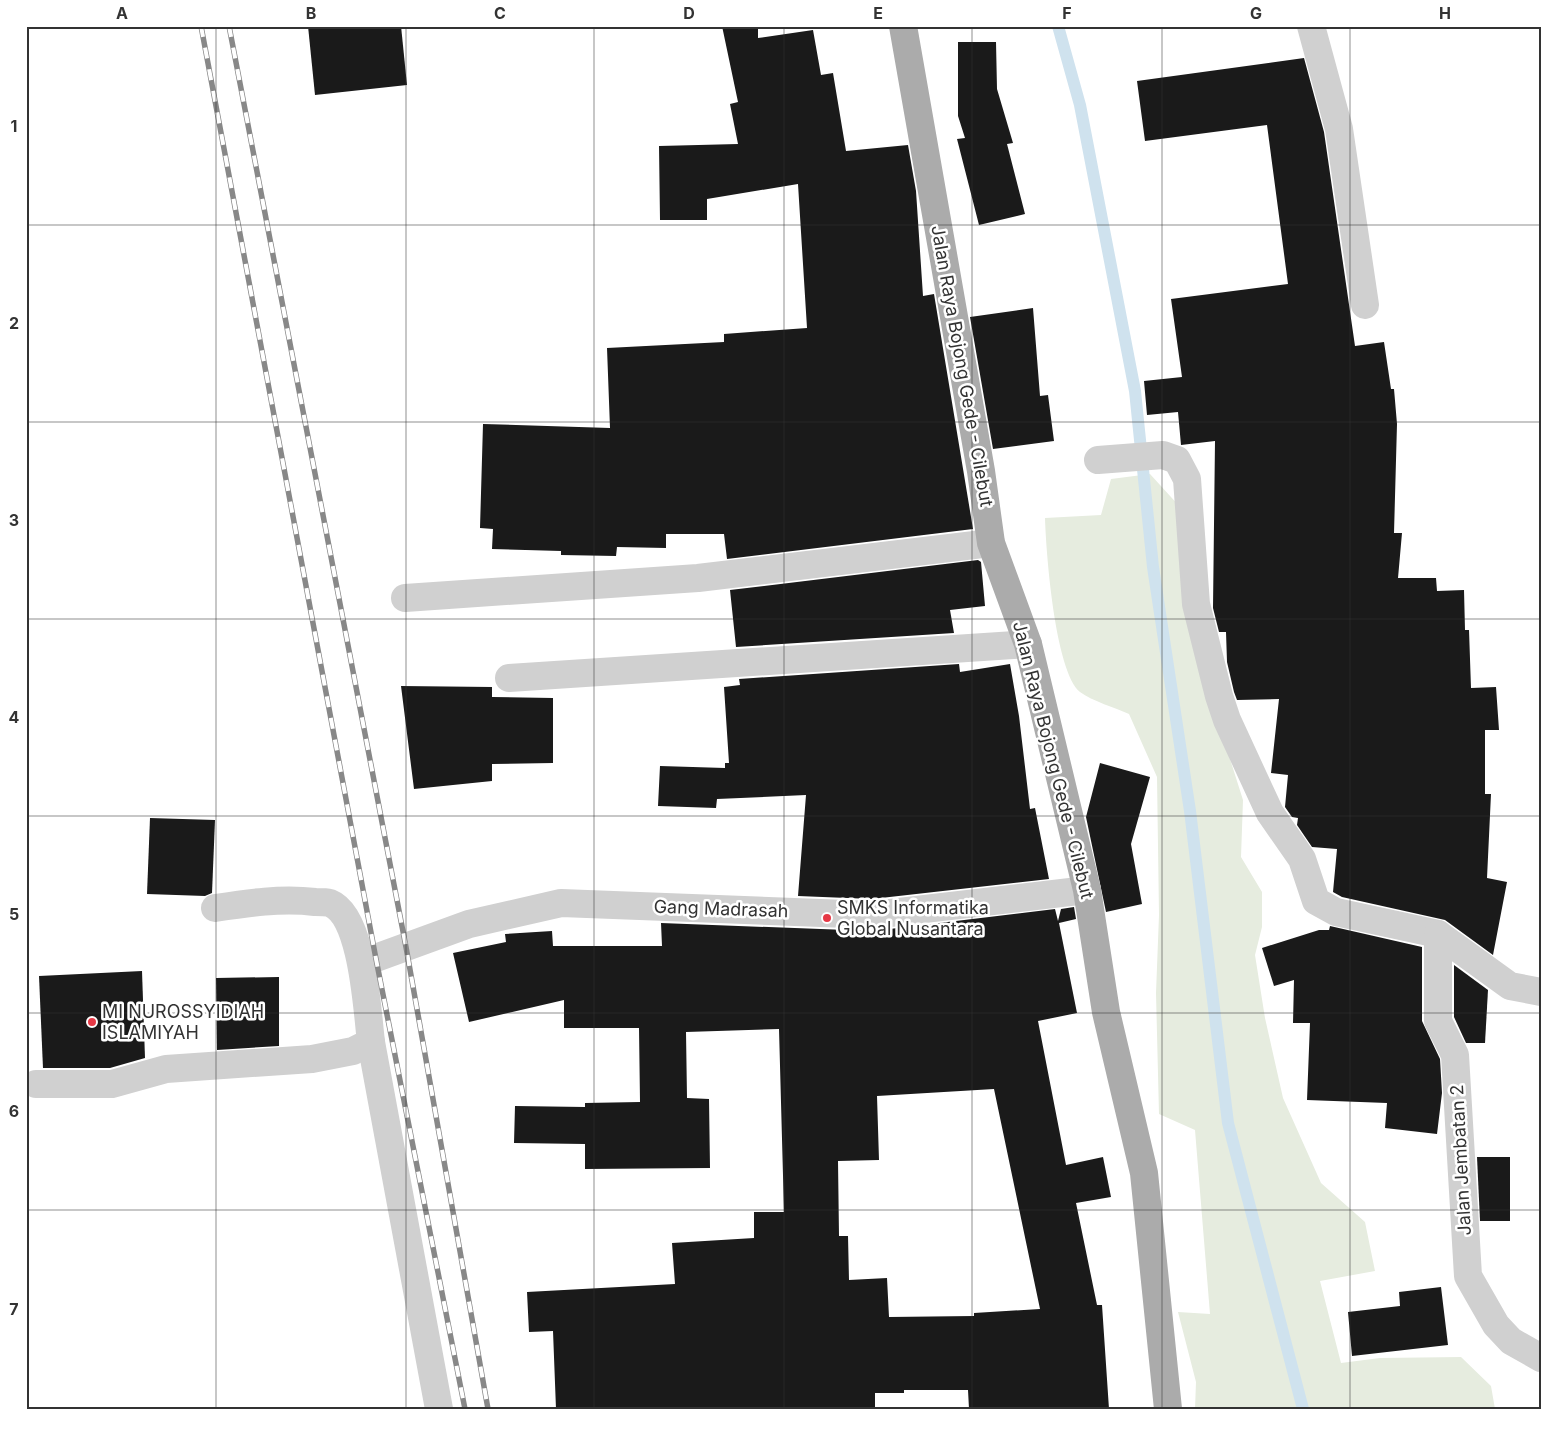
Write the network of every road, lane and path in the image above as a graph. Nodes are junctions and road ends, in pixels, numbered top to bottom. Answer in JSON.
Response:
{"nodes":[{"id":1,"x":903,"y":26,"type":"edge"},
{"id":2,"x":1311,"y":26,"type":"edge"},
{"id":3,"x":1365,"y":305,"type":"dead end"},
{"id":4,"x":1102,"y":459,"type":"dead end"},
{"id":5,"x":991,"y":543,"type":"junction"},
{"id":6,"x":405,"y":598,"type":"dead end"},
{"id":7,"x":1028,"y":644,"type":"junction"},
{"id":8,"x":509,"y":678,"type":"dead end"},
{"id":9,"x":1087,"y":890,"type":"junction"},
{"id":10,"x":215,"y":908,"type":"dead end"},
{"id":11,"x":1438,"y":934,"type":"junction"},
{"id":12,"x":362,"y":963,"type":"junction"},
{"id":13,"x":1541,"y":992,"type":"edge"},
{"id":14,"x":371,"y":1042,"type":"junction"},
{"id":15,"x":36,"y":1084,"type":"dead end"},
{"id":16,"x":1541,"y":1358,"type":"edge"},
{"id":17,"x":439,"y":1409,"type":"edge"},
{"id":18,"x":1168,"y":1409,"type":"edge"}],
"edges":[{"from":1,"to":5,"type":"main road","name":"Jalan Raya Bojong Gede - Cilebut"},
{"from":2,"to":3,"type":"street"},
{"from":4,"to":11,"type":"street"},
{"from":5,"to":6,"type":"street"},
{"from":5,"to":7,"type":"main road","name":"Jalan Raya Bojong Gede - Cilebut"},
{"from":7,"to":8,"type":"street"},
{"from":7,"to":9,"type":"main road","name":"Jalan Raya Bojong Gede - Cilebut"},
{"from":9,"to":12,"type":"street","name":"Gang Madrasah"},
{"from":9,"to":18,"type":"main road","name":"Jalan Raya Bojong Gede - Cilebut"},
{"from":10,"to":12,"type":"street"},
{"from":11,"to":13,"type":"street"},
{"from":11,"to":16,"type":"street","name":"Jalan Jembatan 2"},
{"from":12,"to":14,"type":"street"},
{"from":14,"to":15,"type":"street"},
{"from":14,"to":17,"type":"street"}]}
